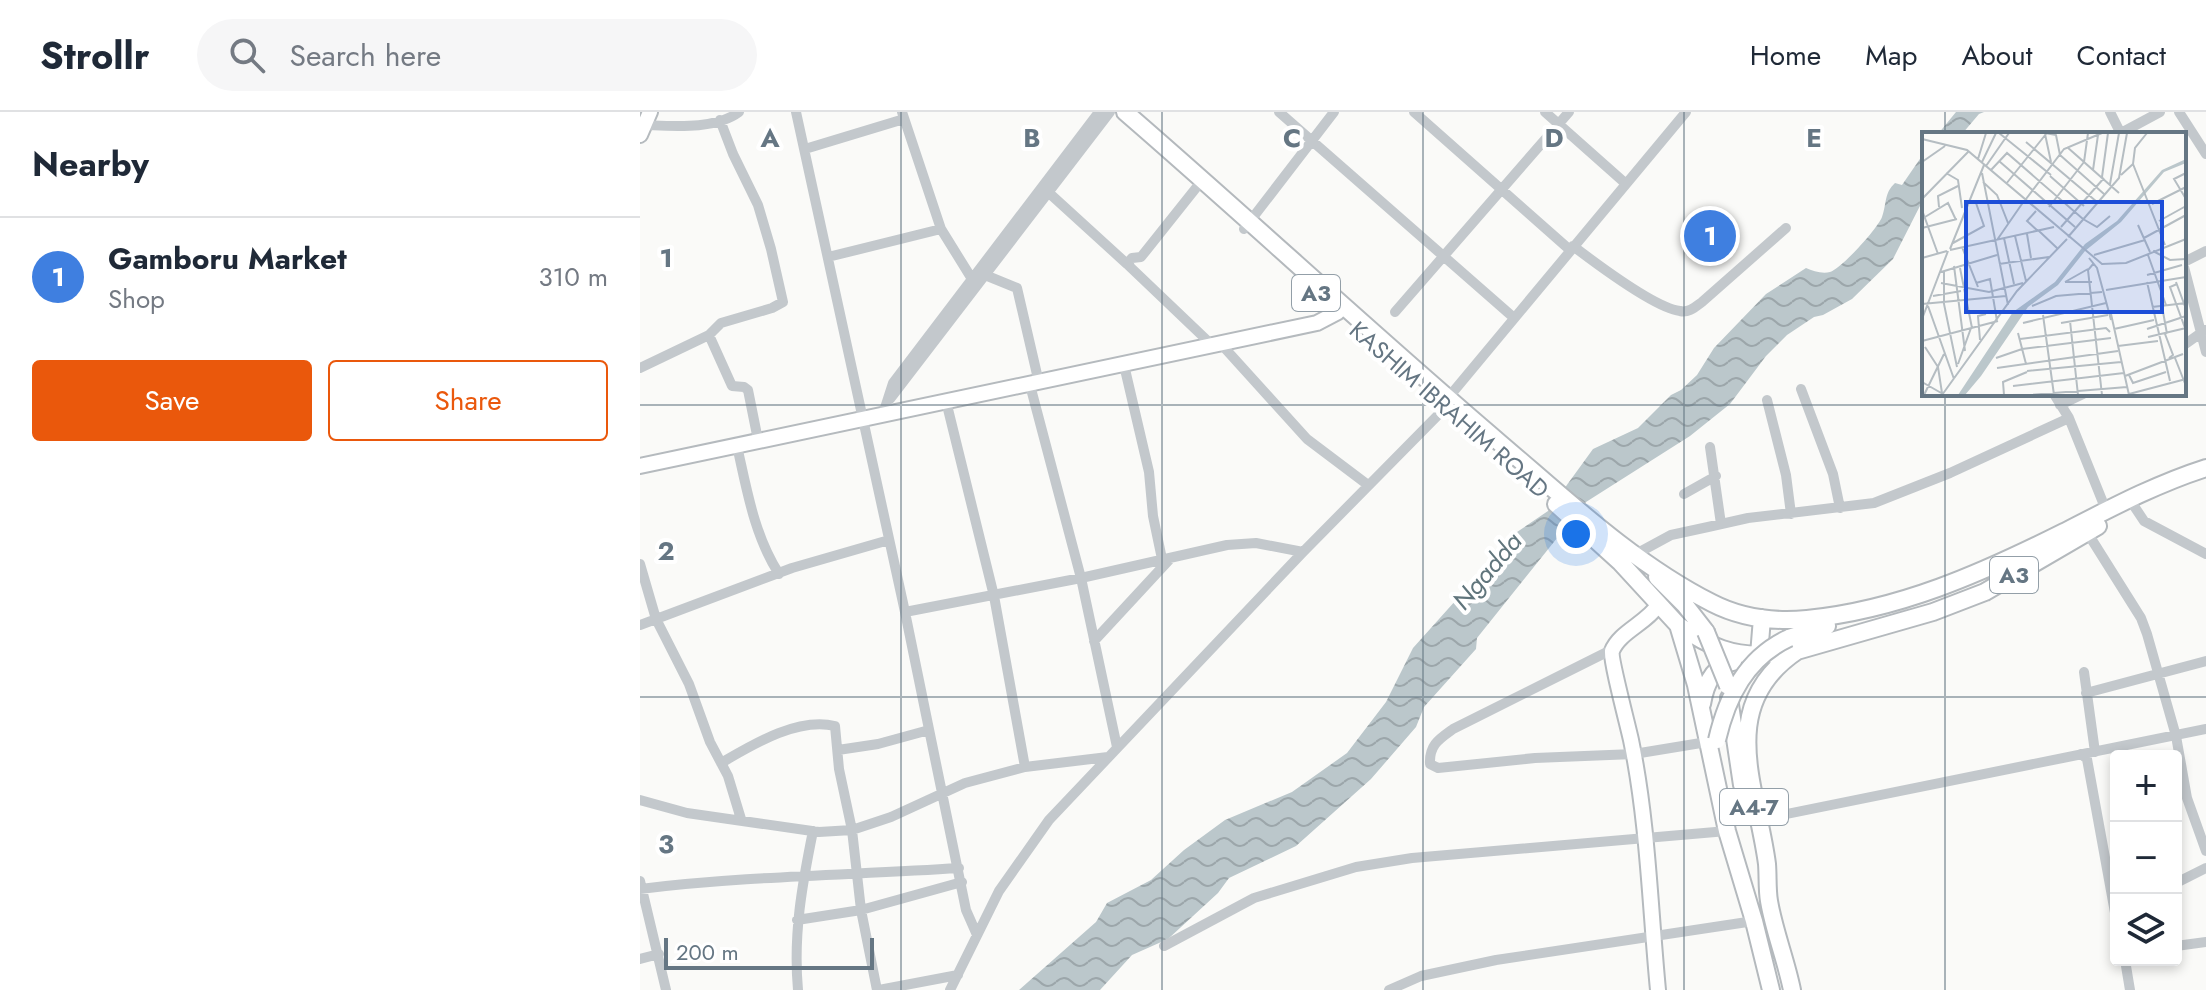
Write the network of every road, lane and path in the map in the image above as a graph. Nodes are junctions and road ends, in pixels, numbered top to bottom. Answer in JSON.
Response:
{"nodes":[{"id":1,"x":739,"y":112,"type":"edge"},
{"id":2,"x":796,"y":112,"type":"edge"},
{"id":3,"x":1099,"y":112,"type":"edge"},
{"id":4,"x":1110,"y":112,"type":"edge"},
{"id":5,"x":1125,"y":112,"type":"edge"},
{"id":6,"x":1279,"y":112,"type":"edge"},
{"id":7,"x":1334,"y":112,"type":"edge"},
{"id":8,"x":1414,"y":112,"type":"edge"},
{"id":9,"x":1545,"y":112,"type":"edge"},
{"id":10,"x":1569,"y":112,"type":"edge"},
{"id":11,"x":2110,"y":112,"type":"edge"},
{"id":12,"x":2160,"y":112,"type":"edge"},
{"id":13,"x":2179,"y":112,"type":"edge"},
{"id":14,"x":1681,"y":114,"type":"edge"},
{"id":15,"x":903,"y":116,"type":"edge"},
{"id":16,"x":720,"y":120,"type":"junction"},
{"id":17,"x":645,"y":124,"type":"edge"},
{"id":18,"x":1559,"y":124,"type":"junction"},
{"id":19,"x":2120,"y":132,"type":"edge"},
{"id":20,"x":2125,"y":132,"type":"edge"},
{"id":21,"x":1313,"y":141,"type":"junction"},
{"id":22,"x":805,"y":149,"type":"junction"},
{"id":23,"x":2206,"y":154,"type":"edge"},
{"id":24,"x":1625,"y":183,"type":"junction"},
{"id":25,"x":1196,"y":188,"type":"junction"},
{"id":26,"x":1503,"y":189,"type":"junction"},
{"id":27,"x":1048,"y":192,"type":"junction"},
{"id":28,"x":1247,"y":226,"type":"junction"},
{"id":29,"x":1786,"y":228,"type":"dead end"},
{"id":30,"x":941,"y":229,"type":"junction"},
{"id":31,"x":1571,"y":248,"type":"junction"},
{"id":32,"x":2206,"y":251,"type":"edge"},
{"id":33,"x":828,"y":257,"type":"junction"},
{"id":34,"x":1444,"y":257,"type":"junction"},
{"id":35,"x":2186,"y":263,"type":"edge"},
{"id":36,"x":1127,"y":264,"type":"junction"},
{"id":37,"x":2186,"y":271,"type":"edge"},
{"id":38,"x":985,"y":275,"type":"junction"},
{"id":39,"x":972,"y":279,"type":"junction"},
{"id":40,"x":1338,"y":312,"type":"junction"},
{"id":41,"x":1395,"y":312,"type":"dead end"},
{"id":42,"x":1513,"y":317,"type":"junction"},
{"id":43,"x":2204,"y":331,"type":"edge"},
{"id":44,"x":709,"y":335,"type":"junction"},
{"id":45,"x":2186,"y":344,"type":"edge"},
{"id":46,"x":1217,"y":345,"type":"junction"},
{"id":47,"x":2206,"y":352,"type":"edge"},
{"id":48,"x":1124,"y":365,"type":"junction"},
{"id":49,"x":640,"y":368,"type":"edge"},
{"id":50,"x":1035,"y":384,"type":"junction"},
{"id":51,"x":1801,"y":389,"type":"dead end"},
{"id":52,"x":2055,"y":396,"type":"edge"},
{"id":53,"x":2079,"y":396,"type":"edge"},
{"id":54,"x":1767,"y":400,"type":"dead end"},
{"id":55,"x":946,"y":401,"type":"junction"},
{"id":56,"x":1447,"y":403,"type":"junction"},
{"id":57,"x":2060,"y":405,"type":"junction"},
{"id":58,"x":885,"y":409,"type":"junction"},
{"id":59,"x":862,"y":418,"type":"junction"},
{"id":60,"x":2069,"y":418,"type":"junction"},
{"id":61,"x":758,"y":440,"type":"junction"},
{"id":62,"x":737,"y":446,"type":"junction"},
{"id":63,"x":1710,"y":447,"type":"dead end"},
{"id":64,"x":640,"y":466,"type":"edge"},
{"id":65,"x":2206,"y":468,"type":"edge"},
{"id":66,"x":2206,"y":475,"type":"edge"},
{"id":67,"x":1716,"y":476,"type":"junction"},
{"id":68,"x":1368,"y":485,"type":"junction"},
{"id":69,"x":1684,"y":494,"type":"dead end"},
{"id":70,"x":2134,"y":506,"type":"junction"},
{"id":71,"x":1840,"y":508,"type":"junction"},
{"id":72,"x":2106,"y":510,"type":"junction"},
{"id":73,"x":1791,"y":514,"type":"junction"},
{"id":74,"x":1721,"y":524,"type":"junction"},
{"id":75,"x":889,"y":540,"type":"junction"},
{"id":76,"x":1609,"y":540,"type":"junction"},
{"id":77,"x":2092,"y":540,"type":"dead end"},
{"id":78,"x":1303,"y":552,"type":"junction"},
{"id":79,"x":1636,"y":554,"type":"junction"},
{"id":80,"x":2206,"y":554,"type":"edge"},
{"id":81,"x":1167,"y":558,"type":"junction"},
{"id":82,"x":640,"y":564,"type":"edge"},
{"id":83,"x":779,"y":574,"type":"junction"},
{"id":84,"x":1081,"y":578,"type":"junction"},
{"id":85,"x":994,"y":596,"type":"junction"},
{"id":86,"x":1659,"y":604,"type":"junction"},
{"id":87,"x":905,"y":612,"type":"junction"},
{"id":88,"x":656,"y":619,"type":"junction"},
{"id":89,"x":1771,"y":619,"type":"junction"},
{"id":90,"x":640,"y":625,"type":"edge"},
{"id":91,"x":1678,"y":625,"type":"junction"},
{"id":92,"x":1094,"y":641,"type":"junction"},
{"id":93,"x":1799,"y":645,"type":"junction"},
{"id":94,"x":1613,"y":649,"type":"junction"},
{"id":95,"x":1759,"y":655,"type":"junction"},
{"id":96,"x":2206,"y":661,"type":"edge"},
{"id":97,"x":2084,"y":672,"type":"dead end"},
{"id":98,"x":2159,"y":674,"type":"junction"},
{"id":99,"x":2086,"y":693,"type":"junction"},
{"id":100,"x":1757,"y":694,"type":"junction"},
{"id":101,"x":1700,"y":710,"type":"junction"},
{"id":102,"x":2206,"y":729,"type":"edge"},
{"id":103,"x":929,"y":730,"type":"junction"},
{"id":104,"x":2176,"y":736,"type":"junction"},
{"id":105,"x":1712,"y":741,"type":"junction"},
{"id":106,"x":1117,"y":747,"type":"junction"},
{"id":107,"x":838,"y":750,"type":"junction"},
{"id":108,"x":2137,"y":750,"type":"edge"},
{"id":109,"x":2095,"y":752,"type":"junction"},
{"id":110,"x":2110,"y":752,"type":"edge"},
{"id":111,"x":1634,"y":754,"type":"junction"},
{"id":112,"x":2081,"y":754,"type":"junction"},
{"id":113,"x":1108,"y":757,"type":"junction"},
{"id":114,"x":721,"y":763,"type":"junction"},
{"id":115,"x":1025,"y":767,"type":"junction"},
{"id":116,"x":943,"y":792,"type":"junction"},
{"id":117,"x":640,"y":800,"type":"edge"},
{"id":118,"x":741,"y":819,"type":"junction"},
{"id":119,"x":1757,"y":820,"type":"junction"},
{"id":120,"x":852,"y":830,"type":"junction"},
{"id":121,"x":813,"y":831,"type":"junction"},
{"id":122,"x":1727,"y":831,"type":"junction"},
{"id":123,"x":1644,"y":837,"type":"junction"},
{"id":124,"x":2206,"y":851,"type":"edge"},
{"id":125,"x":959,"y":868,"type":"junction"},
{"id":126,"x":2206,"y":868,"type":"edge"},
{"id":127,"x":856,"y":875,"type":"junction"},
{"id":128,"x":803,"y":876,"type":"junction"},
{"id":129,"x":2182,"y":878,"type":"edge"},
{"id":130,"x":962,"y":882,"type":"junction"},
{"id":131,"x":640,"y":887,"type":"edge"},
{"id":132,"x":2112,"y":894,"type":"edge"},
{"id":133,"x":1769,"y":900,"type":"junction"},
{"id":134,"x":861,"y":910,"type":"junction"},
{"id":135,"x":797,"y":920,"type":"junction"},
{"id":136,"x":1754,"y":921,"type":"junction"},
{"id":137,"x":977,"y":935,"type":"junction"},
{"id":138,"x":1653,"y":937,"type":"junction"},
{"id":139,"x":2206,"y":944,"type":"edge"},
{"id":140,"x":1164,"y":946,"type":"dead end"},
{"id":141,"x":2182,"y":946,"type":"edge"},
{"id":142,"x":659,"y":954,"type":"junction"},
{"id":143,"x":640,"y":959,"type":"edge"},
{"id":144,"x":2126,"y":966,"type":"edge"},
{"id":145,"x":958,"y":975,"type":"junction"},
{"id":146,"x":666,"y":990,"type":"edge"},
{"id":147,"x":798,"y":990,"type":"edge"},
{"id":148,"x":878,"y":990,"type":"edge"},
{"id":149,"x":950,"y":990,"type":"edge"},
{"id":150,"x":1389,"y":990,"type":"edge"},
{"id":151,"x":1658,"y":990,"type":"edge"},
{"id":152,"x":1771,"y":990,"type":"edge"},
{"id":153,"x":1779,"y":990,"type":"edge"},
{"id":154,"x":1792,"y":990,"type":"edge"},
{"id":155,"x":2130,"y":990,"type":"edge"}],
"edges":[{"from":1,"to":16,"type":"street"},
{"from":2,"to":22,"type":"street"},
{"from":3,"to":39,"type":"street"},
{"from":4,"to":25,"type":"highway","name":"KASHIM IBRAHIM ROAD","number":"A3"},
{"from":4,"to":27,"type":"street"},
{"from":5,"to":28,"type":"highway","name":"KASHIM IBRAHIM ROAD","number":"A3"},
{"from":6,"to":21,"type":"street"},
{"from":7,"to":21,"type":"street"},
{"from":8,"to":26,"type":"street"},
{"from":9,"to":18,"type":"street"},
{"from":10,"to":18,"type":"street"},
{"from":11,"to":19,"type":"street"},
{"from":12,"to":20,"type":"street"},
{"from":13,"to":23,"type":"street"},
{"from":14,"to":24,"type":"street"},
{"from":15,"to":22,"type":"street"},
{"from":15,"to":30,"type":"street"},
{"from":16,"to":17,"type":"street"},
{"from":16,"to":44,"type":"street"},
{"from":18,"to":24,"type":"street"},
{"from":18,"to":26,"type":"street"},
{"from":21,"to":28,"type":"street"},
{"from":21,"to":34,"type":"street"},
{"from":22,"to":33,"type":"street"},
{"from":24,"to":31,"type":"street"},
{"from":25,"to":28,"type":"highway","name":"KASHIM IBRAHIM ROAD","number":"A3"},
{"from":25,"to":36,"type":"street"},
{"from":26,"to":31,"type":"street"},
{"from":26,"to":34,"type":"street"},
{"from":27,"to":36,"type":"street"},
{"from":27,"to":38,"type":"street"},
{"from":28,"to":40,"type":"highway","name":"KASHIM IBRAHIM ROAD","number":"A3"},
{"from":28,"to":56,"type":"highway","name":"KASHIM IBRAHIM ROAD","number":"A3"},
{"from":29,"to":31,"type":"street"},
{"from":30,"to":33,"type":"street"},
{"from":30,"to":39,"type":"street"},
{"from":31,"to":42,"type":"street"},
{"from":32,"to":35,"type":"street"},
{"from":33,"to":59,"type":"street"},
{"from":34,"to":41,"type":"street"},
{"from":34,"to":42,"type":"street"},
{"from":36,"to":46,"type":"street"},
{"from":37,"to":43,"type":"street"},
{"from":38,"to":50,"type":"street"},
{"from":38,"to":58,"type":"street"},
{"from":39,"to":58,"type":"street"},
{"from":40,"to":46,"type":"main road"},
{"from":40,"to":56,"type":"highway","name":"KASHIM IBRAHIM ROAD","number":"A3"},
{"from":42,"to":56,"type":"street"},
{"from":43,"to":45,"type":"street"},
{"from":43,"to":47,"type":"street"},
{"from":44,"to":49,"type":"street"},
{"from":44,"to":61,"type":"street"},
{"from":46,"to":48,"type":"main road"},
{"from":46,"to":68,"type":"street"},
{"from":48,"to":50,"type":"main road"},
{"from":48,"to":81,"type":"street"},
{"from":50,"to":55,"type":"main road"},
{"from":50,"to":84,"type":"street"},
{"from":51,"to":71,"type":"street"},
{"from":52,"to":57,"type":"street"},
{"from":53,"to":57,"type":"street"},
{"from":54,"to":73,"type":"street"},
{"from":55,"to":58,"type":"main road"},
{"from":55,"to":85,"type":"street"},
{"from":56,"to":68,"type":"street"},
{"from":56,"to":76,"type":"highway","name":"KASHIM IBRAHIM ROAD","number":"A3"},
{"from":57,"to":60,"type":"street"},
{"from":58,"to":59,"type":"main road"},
{"from":59,"to":61,"type":"main road"},
{"from":59,"to":75,"type":"street"},
{"from":60,"to":71,"type":"street"},
{"from":60,"to":72,"type":"street"},
{"from":61,"to":62,"type":"main road"},
{"from":62,"to":64,"type":"main road"},
{"from":62,"to":83,"type":"street"},
{"from":63,"to":67,"type":"street"},
{"from":65,"to":72,"type":"highway","number":"A3"},
{"from":66,"to":70,"type":"highway","number":"A3"},
{"from":67,"to":69,"type":"street"},
{"from":67,"to":74,"type":"street"},
{"from":68,"to":78,"type":"street"},
{"from":70,"to":80,"type":"street"},
{"from":70,"to":93,"type":"highway","number":"A3"},
{"from":71,"to":73,"type":"street"},
{"from":72,"to":89,"type":"highway","number":"A3"},
{"from":72,"to":93,"type":"highway","number":"A3"},
{"from":73,"to":74,"type":"street"},
{"from":74,"to":79,"type":"street"},
{"from":75,"to":83,"type":"street"},
{"from":75,"to":87,"type":"street"},
{"from":76,"to":79,"type":"highway","name":"KASHIM IBRAHIM ROAD","number":"A3"},
{"from":76,"to":86,"type":"highway","name":"KASHIM IBRAHIM ROAD","number":"A3"},
{"from":76,"to":133,"type":"highway","number":"A4-7","bridge":true},
{"from":77,"to":98,"type":"street"},
{"from":78,"to":81,"type":"street"},
{"from":78,"to":106,"type":"street"},
{"from":79,"to":89,"type":"highway","name":"KASHIM IBRAHIM ROAD","number":"A3"},
{"from":81,"to":84,"type":"street"},
{"from":81,"to":92,"type":"street"},
{"from":82,"to":88,"type":"street"},
{"from":83,"to":88,"type":"street"},
{"from":84,"to":85,"type":"street"},
{"from":84,"to":92,"type":"street"},
{"from":85,"to":87,"type":"street"},
{"from":85,"to":115,"type":"street"},
{"from":86,"to":91,"type":"highway","name":"KASHIM IBRAHIM ROAD","number":"A3"},
{"from":86,"to":94,"type":"main road"},
{"from":87,"to":103,"type":"street"},
{"from":88,"to":90,"type":"street"},
{"from":88,"to":114,"type":"street"},
{"from":89,"to":95,"type":"highway"},
{"from":91,"to":95,"type":"highway"},
{"from":91,"to":101,"type":"highway","name":"KASHIM IBRAHIM ROAD","number":"A3"},
{"from":92,"to":106,"type":"street"},
{"from":93,"to":95,"type":"highway"},
{"from":93,"to":100,"type":"highway","number":"A4-7"},
{"from":93,"to":105,"type":"highway","number":"A3","bridge":true},
{"from":94,"to":111,"type":"main road"},
{"from":94,"to":111,"type":"street"},
{"from":96,"to":98,"type":"street"},
{"from":97,"to":99,"type":"street"},
{"from":98,"to":99,"type":"street"},
{"from":98,"to":104,"type":"street"},
{"from":99,"to":109,"type":"street"},
{"from":100,"to":101,"type":"highway"},
{"from":100,"to":119,"type":"highway","number":"A4-7"},
{"from":101,"to":105,"type":"highway","name":"KASHIM IBRAHIM ROAD","number":"A3"},
{"from":102,"to":104,"type":"street"},
{"from":103,"to":107,"type":"street"},
{"from":103,"to":116,"type":"street"},
{"from":104,"to":108,"type":"street"},
{"from":104,"to":124,"type":"street"},
{"from":105,"to":111,"type":"street"},
{"from":105,"to":122,"type":"highway","name":"KASHIM IBRAHIM ROAD","number":"A3"},
{"from":105,"to":153,"type":"highway","number":"A4-7"},
{"from":106,"to":113,"type":"street"},
{"from":107,"to":114,"type":"street"},
{"from":107,"to":120,"type":"street"},
{"from":109,"to":110,"type":"street"},
{"from":109,"to":112,"type":"street"},
{"from":111,"to":123,"type":"main road"},
{"from":112,"to":119,"type":"street"},
{"from":112,"to":132,"type":"street"},
{"from":113,"to":115,"type":"street"},
{"from":113,"to":137,"type":"street"},
{"from":114,"to":118,"type":"street"},
{"from":115,"to":116,"type":"street"},
{"from":116,"to":120,"type":"street"},
{"from":116,"to":125,"type":"street"},
{"from":117,"to":118,"type":"street"},
{"from":118,"to":121,"type":"street"},
{"from":119,"to":133,"type":"highway","number":"A4-7"},
{"from":120,"to":121,"type":"street"},
{"from":120,"to":127,"type":"street"},
{"from":121,"to":128,"type":"street"},
{"from":122,"to":123,"type":"street"},
{"from":122,"to":136,"type":"highway","name":"KASHIM IBRAHIM ROAD","number":"A3"},
{"from":123,"to":138,"type":"main road"},
{"from":123,"to":140,"type":"street"},
{"from":125,"to":127,"type":"street"},
{"from":125,"to":130,"type":"street"},
{"from":126,"to":129,"type":"street"},
{"from":127,"to":128,"type":"street"},
{"from":127,"to":134,"type":"street"},
{"from":128,"to":131,"type":"street"},
{"from":128,"to":135,"type":"street"},
{"from":130,"to":134,"type":"street"},
{"from":130,"to":137,"type":"street"},
{"from":131,"to":142,"type":"street"},
{"from":133,"to":154,"type":"highway","number":"A4-7"},
{"from":134,"to":135,"type":"street"},
{"from":134,"to":148,"type":"street"},
{"from":135,"to":147,"type":"street"},
{"from":136,"to":138,"type":"street"},
{"from":136,"to":152,"type":"highway","name":"KASHIM IBRAHIM ROAD","number":"A3"},
{"from":137,"to":145,"type":"street"},
{"from":138,"to":150,"type":"street"},
{"from":138,"to":151,"type":"main road"},
{"from":139,"to":141,"type":"street"},
{"from":142,"to":143,"type":"street"},
{"from":142,"to":146,"type":"street"},
{"from":144,"to":155,"type":"street"},
{"from":145,"to":148,"type":"street"},
{"from":145,"to":149,"type":"street"}]}
